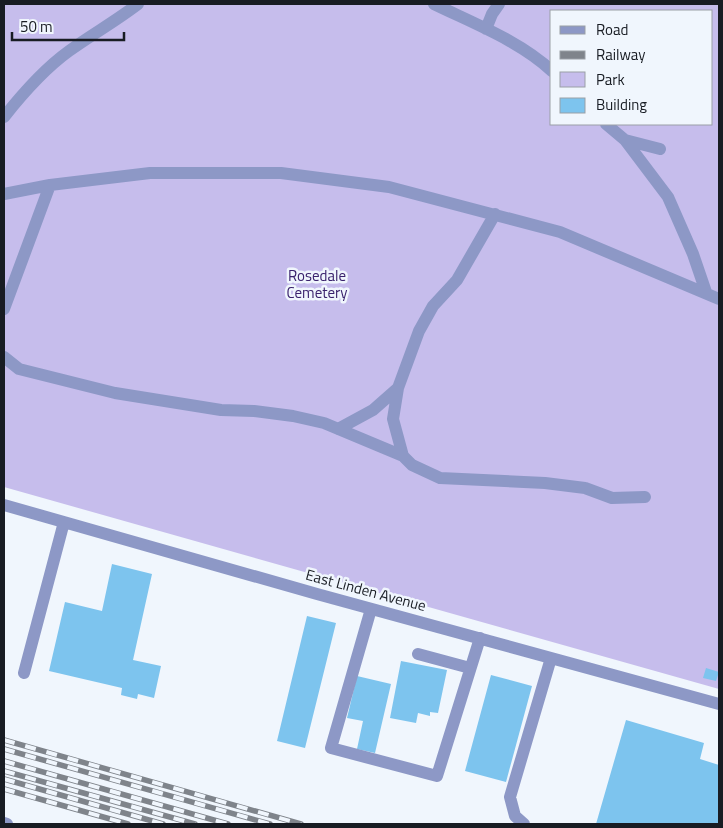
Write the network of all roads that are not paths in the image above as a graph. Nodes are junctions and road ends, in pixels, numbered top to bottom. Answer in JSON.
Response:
{"nodes":[{"id":1,"x":138,"y":4,"type":"edge"},
{"id":2,"x":434,"y":4,"type":"edge"},
{"id":3,"x":499,"y":4,"type":"edge"},
{"id":4,"x":486,"y":29,"type":"junction"},
{"id":5,"x":550,"y":69,"type":"edge"},
{"id":6,"x":4,"y":117,"type":"edge"},
{"id":7,"x":607,"y":125,"type":"edge"},
{"id":8,"x":625,"y":140,"type":"junction"},
{"id":9,"x":660,"y":149,"type":"dead end"},
{"id":10,"x":50,"y":185,"type":"junction"},
{"id":11,"x":4,"y":194,"type":"edge"},
{"id":12,"x":495,"y":214,"type":"junction"},
{"id":13,"x":706,"y":292,"type":"junction"},
{"id":14,"x":719,"y":299,"type":"edge"},
{"id":15,"x":4,"y":309,"type":"edge"},
{"id":16,"x":4,"y":356,"type":"edge"},
{"id":17,"x":398,"y":388,"type":"junction"},
{"id":18,"x":338,"y":428,"type":"junction"},
{"id":19,"x":402,"y":456,"type":"junction"},
{"id":20,"x":645,"y":497,"type":"dead end"},
{"id":21,"x":4,"y":505,"type":"edge"},
{"id":22,"x":64,"y":522,"type":"junction"},
{"id":23,"x":371,"y":609,"type":"junction"},
{"id":24,"x":480,"y":638,"type":"junction"},
{"id":25,"x":418,"y":654,"type":"dead end"},
{"id":26,"x":551,"y":658,"type":"junction"},
{"id":27,"x":470,"y":668,"type":"junction"},
{"id":28,"x":24,"y":673,"type":"dead end"},
{"id":29,"x":719,"y":704,"type":"edge"},
{"id":30,"x":524,"y":824,"type":"edge"}],
"edges":[{"from":1,"to":6,"type":"street"},
{"from":2,"to":4,"type":"street"},
{"from":3,"to":4,"type":"street"},
{"from":4,"to":5,"type":"street"},
{"from":7,"to":8,"type":"street"},
{"from":8,"to":9,"type":"street"},
{"from":8,"to":13,"type":"street"},
{"from":10,"to":11,"type":"street"},
{"from":10,"to":12,"type":"street"},
{"from":10,"to":15,"type":"street"},
{"from":12,"to":13,"type":"street"},
{"from":12,"to":17,"type":"street"},
{"from":13,"to":14,"type":"street"},
{"from":16,"to":18,"type":"street"},
{"from":17,"to":18,"type":"street"},
{"from":17,"to":19,"type":"street"},
{"from":18,"to":19,"type":"street"},
{"from":19,"to":20,"type":"street"},
{"from":21,"to":22,"type":"street","name":"East Linden Avenue"},
{"from":22,"to":23,"type":"street","name":"East Linden Avenue"},
{"from":22,"to":28,"type":"street"},
{"from":23,"to":24,"type":"street","name":"East Linden Avenue"},
{"from":23,"to":27,"type":"street"},
{"from":24,"to":26,"type":"street","name":"East Linden Avenue"},
{"from":24,"to":27,"type":"street"},
{"from":25,"to":27,"type":"street"},
{"from":26,"to":29,"type":"street","name":"East Linden Avenue"},
{"from":26,"to":30,"type":"street"}]}
